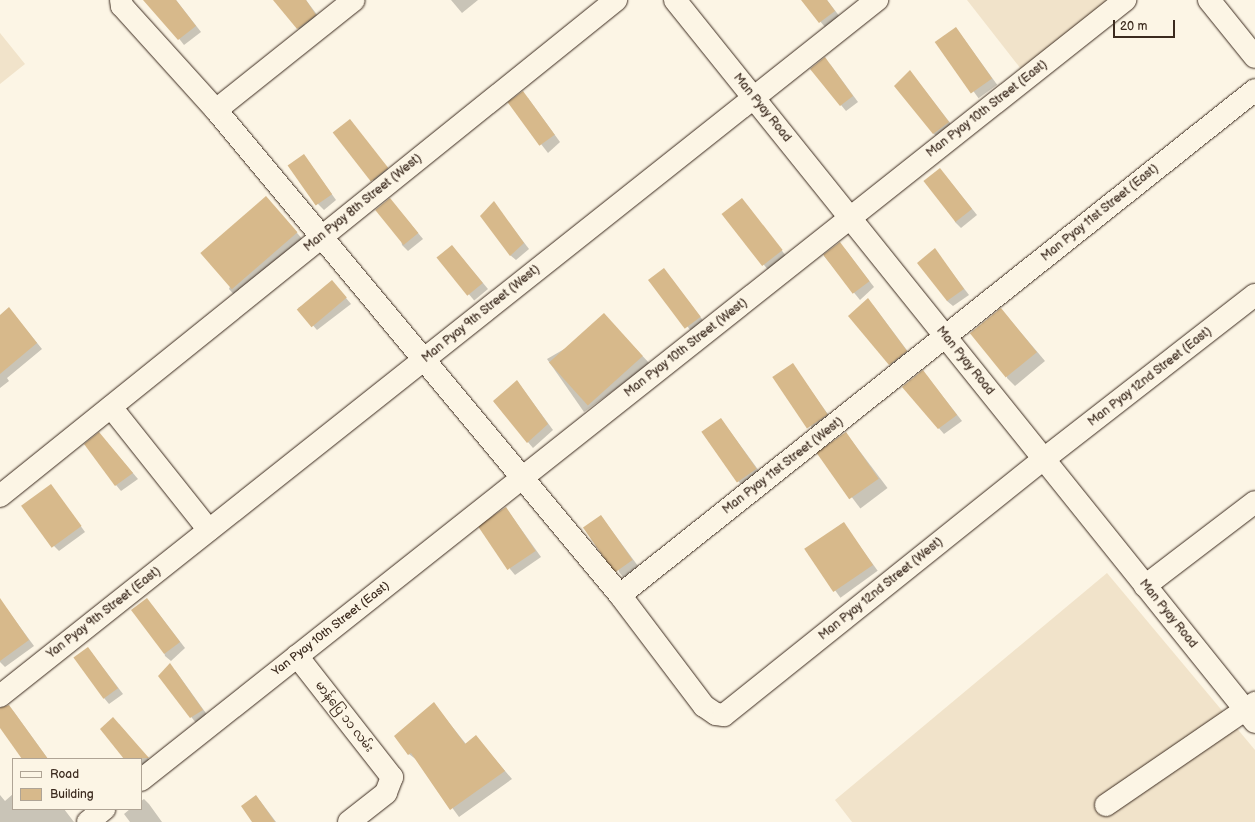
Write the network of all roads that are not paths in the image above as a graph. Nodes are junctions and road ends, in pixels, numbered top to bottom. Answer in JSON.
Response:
{"nodes":[{"id":1,"x":121,"y":0,"type":"edge"},
{"id":2,"x":354,"y":0,"type":"edge"},
{"id":3,"x":616,"y":0,"type":"edge"},
{"id":4,"x":675,"y":0,"type":"edge"},
{"id":5,"x":876,"y":0,"type":"edge"},
{"id":6,"x":1125,"y":0,"type":"edge"},
{"id":7,"x":1210,"y":0,"type":"edge"},
{"id":8,"x":1255,"y":57,"type":"edge"},
{"id":9,"x":1255,"y":90,"type":"edge"},
{"id":10,"x":753,"y":97,"type":"junction"},
{"id":11,"x":216,"y":110,"type":"junction"},
{"id":12,"x":850,"y":218,"type":"junction"},
{"id":13,"x":322,"y":237,"type":"junction"},
{"id":14,"x":1255,"y":295,"type":"edge"},
{"id":15,"x":946,"y":337,"type":"junction"},
{"id":16,"x":423,"y":359,"type":"junction"},
{"id":17,"x":111,"y":407,"type":"junction"},
{"id":18,"x":1044,"y":459,"type":"junction"},
{"id":19,"x":522,"y":478,"type":"junction"},
{"id":20,"x":0,"y":496,"type":"edge"},
{"id":21,"x":1255,"y":502,"type":"edge"},
{"id":22,"x":209,"y":530,"type":"junction"},
{"id":23,"x":1145,"y":586,"type":"junction"},
{"id":24,"x":620,"y":595,"type":"junction"},
{"id":25,"x":297,"y":656,"type":"junction"},
{"id":26,"x":0,"y":696,"type":"edge"},
{"id":27,"x":1252,"y":712,"type":"edge"},
{"id":28,"x":142,"y":779,"type":"edge"},
{"id":29,"x":1106,"y":805,"type":"dead end"},
{"id":30,"x":103,"y":810,"type":"edge"},
{"id":31,"x":88,"y":822,"type":"edge"},
{"id":32,"x":349,"y":822,"type":"edge"}],
"edges":[{"from":1,"to":11,"type":"street"},
{"from":2,"to":11,"type":"street"},
{"from":3,"to":13,"type":"street","name":"Man Pyay 8th Street (West)"},
{"from":4,"to":10,"type":"street","name":"Man Pyay Road"},
{"from":5,"to":10,"type":"street","name":"Man Pyay 9th Street (West)"},
{"from":6,"to":12,"type":"street","name":"Man Pyay 10th Street (East)"},
{"from":7,"to":8,"type":"street"},
{"from":9,"to":15,"type":"street","name":"Man Pyay 11st Street (East)"},
{"from":10,"to":12,"type":"street","name":"Man Pyay Road"},
{"from":10,"to":16,"type":"street","name":"Man Pyay 9th Street (West)"},
{"from":11,"to":13,"type":"street"},
{"from":12,"to":15,"type":"street","name":"Man Pyay Road"},
{"from":12,"to":19,"type":"street","name":"Man Pyay 10th Street (West)"},
{"from":13,"to":16,"type":"street"},
{"from":13,"to":17,"type":"street","name":"Man Pyay 8th Street (West)"},
{"from":14,"to":18,"type":"street","name":"Man Pyay 12nd Street (East)"},
{"from":15,"to":18,"type":"street","name":"Man Pyay Road"},
{"from":15,"to":24,"type":"street","name":"Man Pyay 11st Street (West)"},
{"from":16,"to":19,"type":"street"},
{"from":16,"to":22,"type":"street","name":"Man Pyay 9th Street (West)"},
{"from":17,"to":20,"type":"street","name":"Man Pyay 8th Street (West)"},
{"from":17,"to":22,"type":"street"},
{"from":18,"to":23,"type":"street","name":"Man Pyay Road"},
{"from":18,"to":24,"type":"street","name":"Man Pyay 12nd Street (West)"},
{"from":19,"to":24,"type":"street"},
{"from":19,"to":25,"type":"street","name":"Yan Pyay 10th Street (East)"},
{"from":21,"to":23,"type":"street"},
{"from":22,"to":26,"type":"street","name":"Yan Pyay 9th Street (East)"},
{"from":23,"to":27,"type":"street","name":"Man Pyay Road"},
{"from":25,"to":28,"type":"street","name":"Yan Pyay 10th Street (East)"},
{"from":25,"to":32,"type":"street","name":"မာန်ပြေ ၁၁ လမ်း"},
{"from":27,"to":29,"type":"street"},
{"from":30,"to":31,"type":"street"}]}
